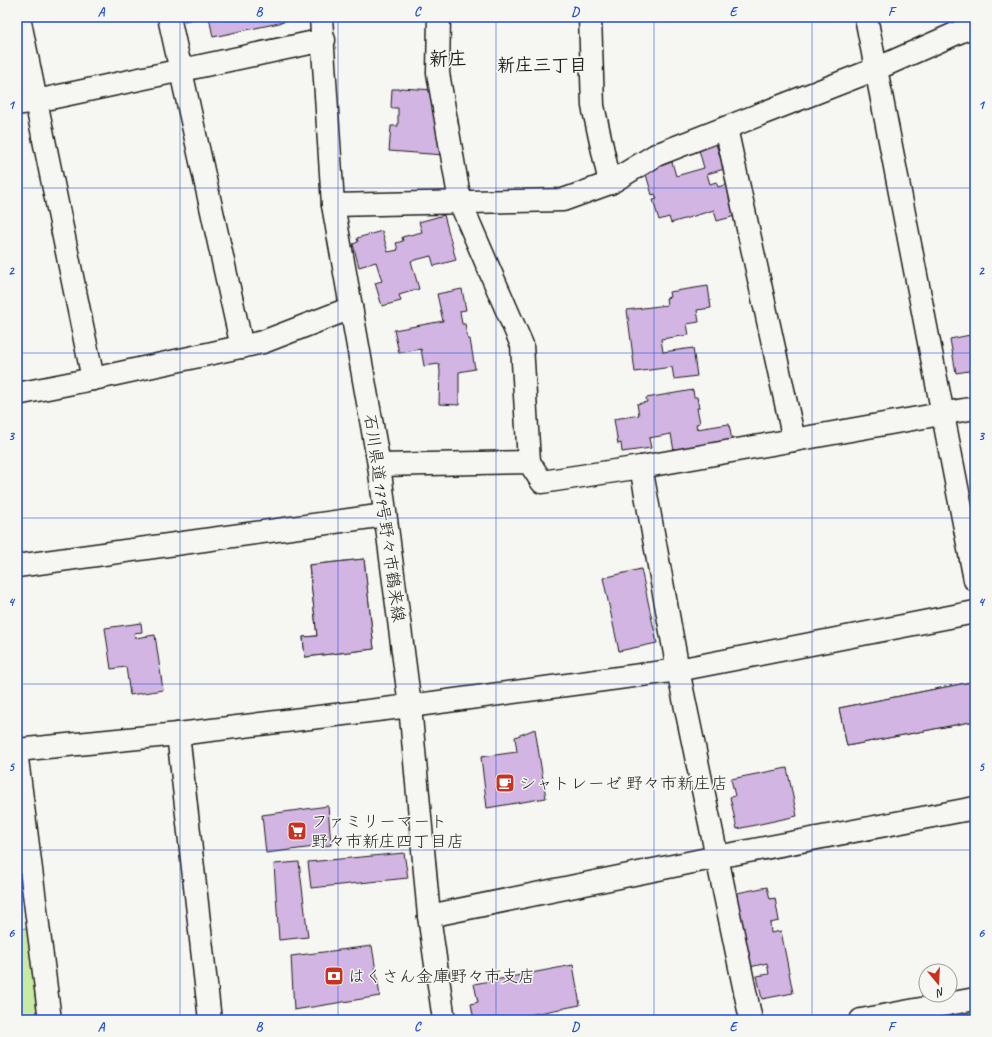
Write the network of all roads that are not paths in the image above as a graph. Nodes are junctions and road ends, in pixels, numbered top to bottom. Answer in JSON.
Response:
{"nodes":[{"id":1,"x":19,"y":17,"type":"edge"},
{"id":2,"x":169,"y":17,"type":"edge"},
{"id":3,"x":321,"y":17,"type":"edge"},
{"id":4,"x":439,"y":17,"type":"edge"},
{"id":5,"x":590,"y":17,"type":"edge"},
{"id":6,"x":866,"y":17,"type":"edge"},
{"id":7,"x":975,"y":25,"type":"edge"},
{"id":8,"x":324,"y":40,"type":"junction"},
{"id":9,"x":876,"y":69,"type":"junction"},
{"id":10,"x":180,"y":70,"type":"junction"},
{"id":11,"x":27,"y":102,"type":"edge"},
{"id":12,"x":726,"y":128,"type":"junction"},
{"id":13,"x":610,"y":183,"type":"junction"},
{"id":14,"x":460,"y":202,"type":"junction"},
{"id":15,"x":333,"y":205,"type":"junction"},
{"id":16,"x":351,"y":308,"type":"junction"},
{"id":17,"x":242,"y":347,"type":"junction"},
{"id":18,"x":93,"y":379,"type":"junction"},
{"id":19,"x":17,"y":394,"type":"edge"},
{"id":20,"x":975,"y":408,"type":"edge"},
{"id":21,"x":944,"y":413,"type":"junction"},
{"id":22,"x":794,"y":440,"type":"junction"},
{"id":23,"x":529,"y":462,"type":"junction"},
{"id":24,"x":379,"y":465,"type":"junction"},
{"id":25,"x":641,"y":468,"type":"junction"},
{"id":26,"x":385,"y":515,"type":"junction"},
{"id":27,"x":17,"y":566,"type":"edge"},
{"id":28,"x":975,"y":580,"type":"edge"},
{"id":29,"x":975,"y":612,"type":"edge"},
{"id":30,"x":678,"y":670,"type":"junction"},
{"id":31,"x":410,"y":706,"type":"junction"},
{"id":32,"x":178,"y":734,"type":"junction"},
{"id":33,"x":17,"y":750,"type":"edge"},
{"id":34,"x":17,"y":759,"type":"edge"},
{"id":35,"x":975,"y":808,"type":"edge"},
{"id":36,"x":717,"y":857,"type":"junction"},
{"id":37,"x":429,"y":916,"type":"junction"},
{"id":38,"x":975,"y":999,"type":"edge"},
{"id":39,"x":907,"y":1016,"type":"edge"},
{"id":40,"x":50,"y":1020,"type":"edge"},
{"id":41,"x":210,"y":1020,"type":"edge"},
{"id":42,"x":444,"y":1020,"type":"edge"},
{"id":43,"x":751,"y":1020,"type":"edge"},
{"id":44,"x":861,"y":1020,"type":"edge"}],
"edges":[{"from":1,"to":11,"type":"street"},
{"from":2,"to":10,"type":"street"},
{"from":3,"to":8,"type":"street","name":"石川県道179号野々市鶴来線"},
{"from":4,"to":14,"type":"street"},
{"from":5,"to":13,"type":"street"},
{"from":6,"to":9,"type":"street"},
{"from":7,"to":9,"type":"street"},
{"from":8,"to":10,"type":"street"},
{"from":8,"to":15,"type":"street","name":"石川県道179号野々市鶴来線"},
{"from":9,"to":12,"type":"street"},
{"from":9,"to":21,"type":"street"},
{"from":10,"to":11,"type":"street"},
{"from":10,"to":17,"type":"street"},
{"from":11,"to":18,"type":"street"},
{"from":12,"to":13,"type":"street"},
{"from":12,"to":22,"type":"street"},
{"from":13,"to":14,"type":"street"},
{"from":14,"to":15,"type":"street"},
{"from":14,"to":23,"type":"street"},
{"from":15,"to":16,"type":"street","name":"石川県道179号野々市鶴来線"},
{"from":16,"to":17,"type":"street"},
{"from":16,"to":24,"type":"street","name":"石川県道179号野々市鶴来線"},
{"from":17,"to":18,"type":"street"},
{"from":18,"to":19,"type":"street"},
{"from":20,"to":21,"type":"street"},
{"from":21,"to":22,"type":"street"},
{"from":21,"to":28,"type":"street"},
{"from":22,"to":25,"type":"street"},
{"from":23,"to":24,"type":"street"},
{"from":23,"to":25,"type":"street"},
{"from":24,"to":26,"type":"street","name":"石川県道179号野々市鶴来線"},
{"from":25,"to":30,"type":"street"},
{"from":26,"to":27,"type":"street"},
{"from":26,"to":31,"type":"street","name":"石川県道179号野々市鶴来線"},
{"from":29,"to":30,"type":"street"},
{"from":30,"to":31,"type":"street"},
{"from":30,"to":36,"type":"street"},
{"from":31,"to":32,"type":"street"},
{"from":31,"to":37,"type":"street","name":"石川県道179号野々市鶴来線"},
{"from":32,"to":33,"type":"street"},
{"from":32,"to":41,"type":"street"},
{"from":34,"to":40,"type":"street"},
{"from":35,"to":36,"type":"street"},
{"from":36,"to":37,"type":"street"},
{"from":36,"to":43,"type":"street"},
{"from":37,"to":42,"type":"street","name":"石川県道179号野々市鶴来線"},
{"from":38,"to":39,"type":"street"},
{"from":39,"to":44,"type":"street"}]}
